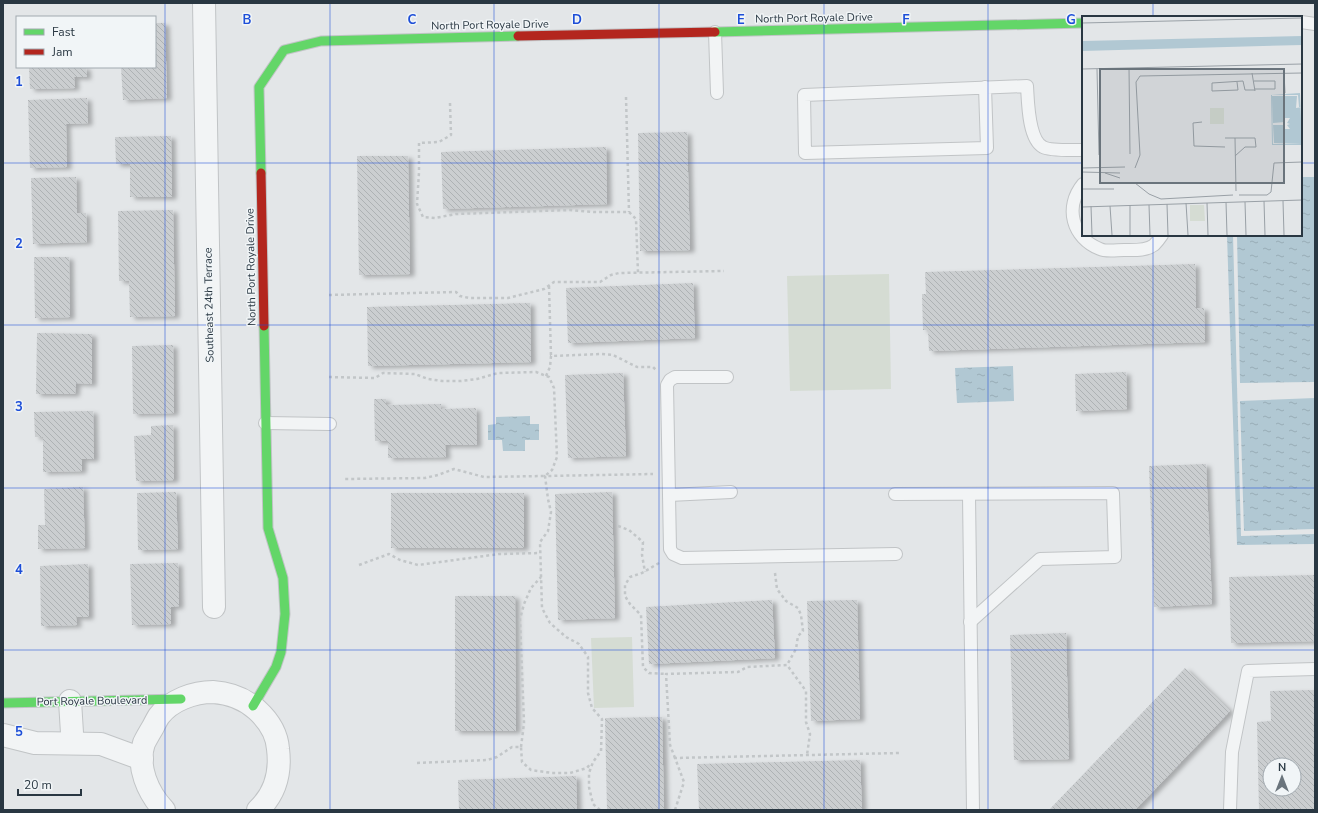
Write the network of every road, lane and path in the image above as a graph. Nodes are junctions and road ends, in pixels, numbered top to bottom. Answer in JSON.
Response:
{"nodes":[{"id":1,"x":204,"y":3,"type":"edge"},
{"id":2,"x":1302,"y":22,"type":"edge"},
{"id":3,"x":1082,"y":23,"type":"edge"},
{"id":4,"x":1315,"y":24,"type":"edge"},
{"id":5,"x":715,"y":32,"type":"junction"},
{"id":6,"x":985,"y":87,"type":"junction"},
{"id":7,"x":717,"y":92,"type":"dead end"},
{"id":8,"x":626,"y":97,"type":"dead end"},
{"id":9,"x":450,"y":103,"type":"dead end"},
{"id":10,"x":1082,"y":150,"type":"edge"},
{"id":11,"x":1082,"y":185,"type":"edge"},
{"id":12,"x":629,"y":212,"type":"junction"},
{"id":13,"x":1161,"y":236,"type":"edge"},
{"id":14,"x":724,"y":272,"type":"dead end"},
{"id":15,"x":638,"y":273,"type":"junction"},
{"id":16,"x":549,"y":286,"type":"junction"},
{"id":17,"x":328,"y":295,"type":"dead end"},
{"id":18,"x":551,"y":356,"type":"junction"},
{"id":19,"x":546,"y":376,"type":"junction"},
{"id":20,"x":330,"y":377,"type":"dead end"},
{"id":21,"x":727,"y":377,"type":"dead end"},
{"id":22,"x":670,"y":380,"type":"junction"},
{"id":23,"x":265,"y":423,"type":"junction"},
{"id":24,"x":330,"y":424,"type":"dead end"},
{"id":25,"x":669,"y":473,"type":"junction"},
{"id":26,"x":545,"y":476,"type":"junction"},
{"id":27,"x":345,"y":479,"type":"dead end"},
{"id":28,"x":731,"y":492,"type":"dead end"},
{"id":29,"x":895,"y":494,"type":"dead end"},
{"id":30,"x":669,"y":495,"type":"junction"},
{"id":31,"x":969,"y":495,"type":"junction"},
{"id":32,"x":618,"y":526,"type":"dead end"},
{"id":33,"x":540,"y":553,"type":"junction"},
{"id":34,"x":673,"y":554,"type":"junction"},
{"id":35,"x":896,"y":554,"type":"dead end"},
{"id":36,"x":774,"y":556,"type":"junction"},
{"id":37,"x":359,"y":564,"type":"dead end"},
{"id":38,"x":645,"y":572,"type":"junction"},
{"id":39,"x":541,"y":577,"type":"junction"},
{"id":40,"x":214,"y":607,"type":"dead end"},
{"id":41,"x":970,"y":622,"type":"junction"},
{"id":42,"x":787,"y":665,"type":"junction"},
{"id":43,"x":1315,"y":669,"type":"edge"},
{"id":44,"x":666,"y":674,"type":"junction"},
{"id":45,"x":181,"y":699,"type":"junction"},
{"id":46,"x":70,"y":701,"type":"junction"},
{"id":47,"x":3,"y":703,"type":"edge"},
{"id":48,"x":253,"y":706,"type":"junction"},
{"id":49,"x":72,"y":733,"type":"junction"},
{"id":50,"x":3,"y":735,"type":"edge"},
{"id":51,"x":521,"y":747,"type":"junction"},
{"id":52,"x":899,"y":753,"type":"dead end"},
{"id":53,"x":807,"y":755,"type":"junction"},
{"id":54,"x":675,"y":758,"type":"junction"},
{"id":55,"x":144,"y":760,"type":"junction"},
{"id":56,"x":593,"y":762,"type":"junction"},
{"id":57,"x":417,"y":763,"type":"dead end"},
{"id":58,"x":164,"y":810,"type":"edge"},
{"id":59,"x":258,"y":810,"type":"edge"},
{"id":60,"x":600,"y":810,"type":"edge"},
{"id":61,"x":675,"y":810,"type":"edge"},
{"id":62,"x":973,"y":810,"type":"edge"},
{"id":63,"x":1230,"y":810,"type":"edge"}],
"edges":[{"from":1,"to":40,"type":"street","name":"Southeast 24th Terrace"},
{"from":2,"to":4,"type":"lane"},
{"from":3,"to":5,"type":"street","name":"North Port Royale Drive"},
{"from":5,"to":7,"type":"lane"},
{"from":5,"to":23,"type":"street","name":"North Port Royale Drive"},
{"from":6,"to":6,"type":"lane"},
{"from":6,"to":10,"type":"lane"},
{"from":8,"to":12,"type":"path"},
{"from":9,"to":12,"type":"path"},
{"from":11,"to":13,"type":"lane"},
{"from":12,"to":15,"type":"path"},
{"from":14,"to":15,"type":"path"},
{"from":15,"to":16,"type":"path"},
{"from":16,"to":17,"type":"path"},
{"from":16,"to":18,"type":"path"},
{"from":18,"to":19,"type":"path"},
{"from":18,"to":22,"type":"path"},
{"from":19,"to":20,"type":"path"},
{"from":19,"to":26,"type":"path"},
{"from":21,"to":22,"type":"lane"},
{"from":22,"to":25,"type":"lane"},
{"from":23,"to":24,"type":"lane"},
{"from":23,"to":48,"type":"street","name":"North Port Royale Drive"},
{"from":25,"to":26,"type":"path"},
{"from":25,"to":30,"type":"lane"},
{"from":26,"to":27,"type":"path"},
{"from":26,"to":33,"type":"path"},
{"from":28,"to":30,"type":"lane"},
{"from":29,"to":31,"type":"lane"},
{"from":30,"to":34,"type":"lane"},
{"from":31,"to":41,"type":"lane"},
{"from":31,"to":41,"type":"lane"},
{"from":32,"to":38,"type":"path"},
{"from":33,"to":37,"type":"path"},
{"from":33,"to":39,"type":"path"},
{"from":34,"to":36,"type":"lane"},
{"from":34,"to":38,"type":"path"},
{"from":35,"to":36,"type":"lane"},
{"from":36,"to":42,"type":"path"},
{"from":38,"to":44,"type":"path"},
{"from":39,"to":51,"type":"path"},
{"from":39,"to":56,"type":"path"},
{"from":41,"to":62,"type":"lane"},
{"from":42,"to":44,"type":"path"},
{"from":42,"to":53,"type":"path"},
{"from":43,"to":63,"type":"lane"},
{"from":44,"to":54,"type":"path"},
{"from":45,"to":46,"type":"street","name":"Port Royale Boulevard"},
{"from":45,"to":48,"type":"street"},
{"from":45,"to":55,"type":"street"},
{"from":46,"to":47,"type":"street","name":"Port Royale Boulevard"},
{"from":46,"to":49,"type":"street"},
{"from":48,"to":59,"type":"street"},
{"from":49,"to":50,"type":"street"},
{"from":49,"to":55,"type":"street"},
{"from":50,"to":55,"type":"street"},
{"from":51,"to":56,"type":"path"},
{"from":51,"to":57,"type":"path"},
{"from":52,"to":53,"type":"path"},
{"from":53,"to":54,"type":"path"},
{"from":54,"to":61,"type":"path"},
{"from":55,"to":58,"type":"street"},
{"from":56,"to":60,"type":"path"}]}
